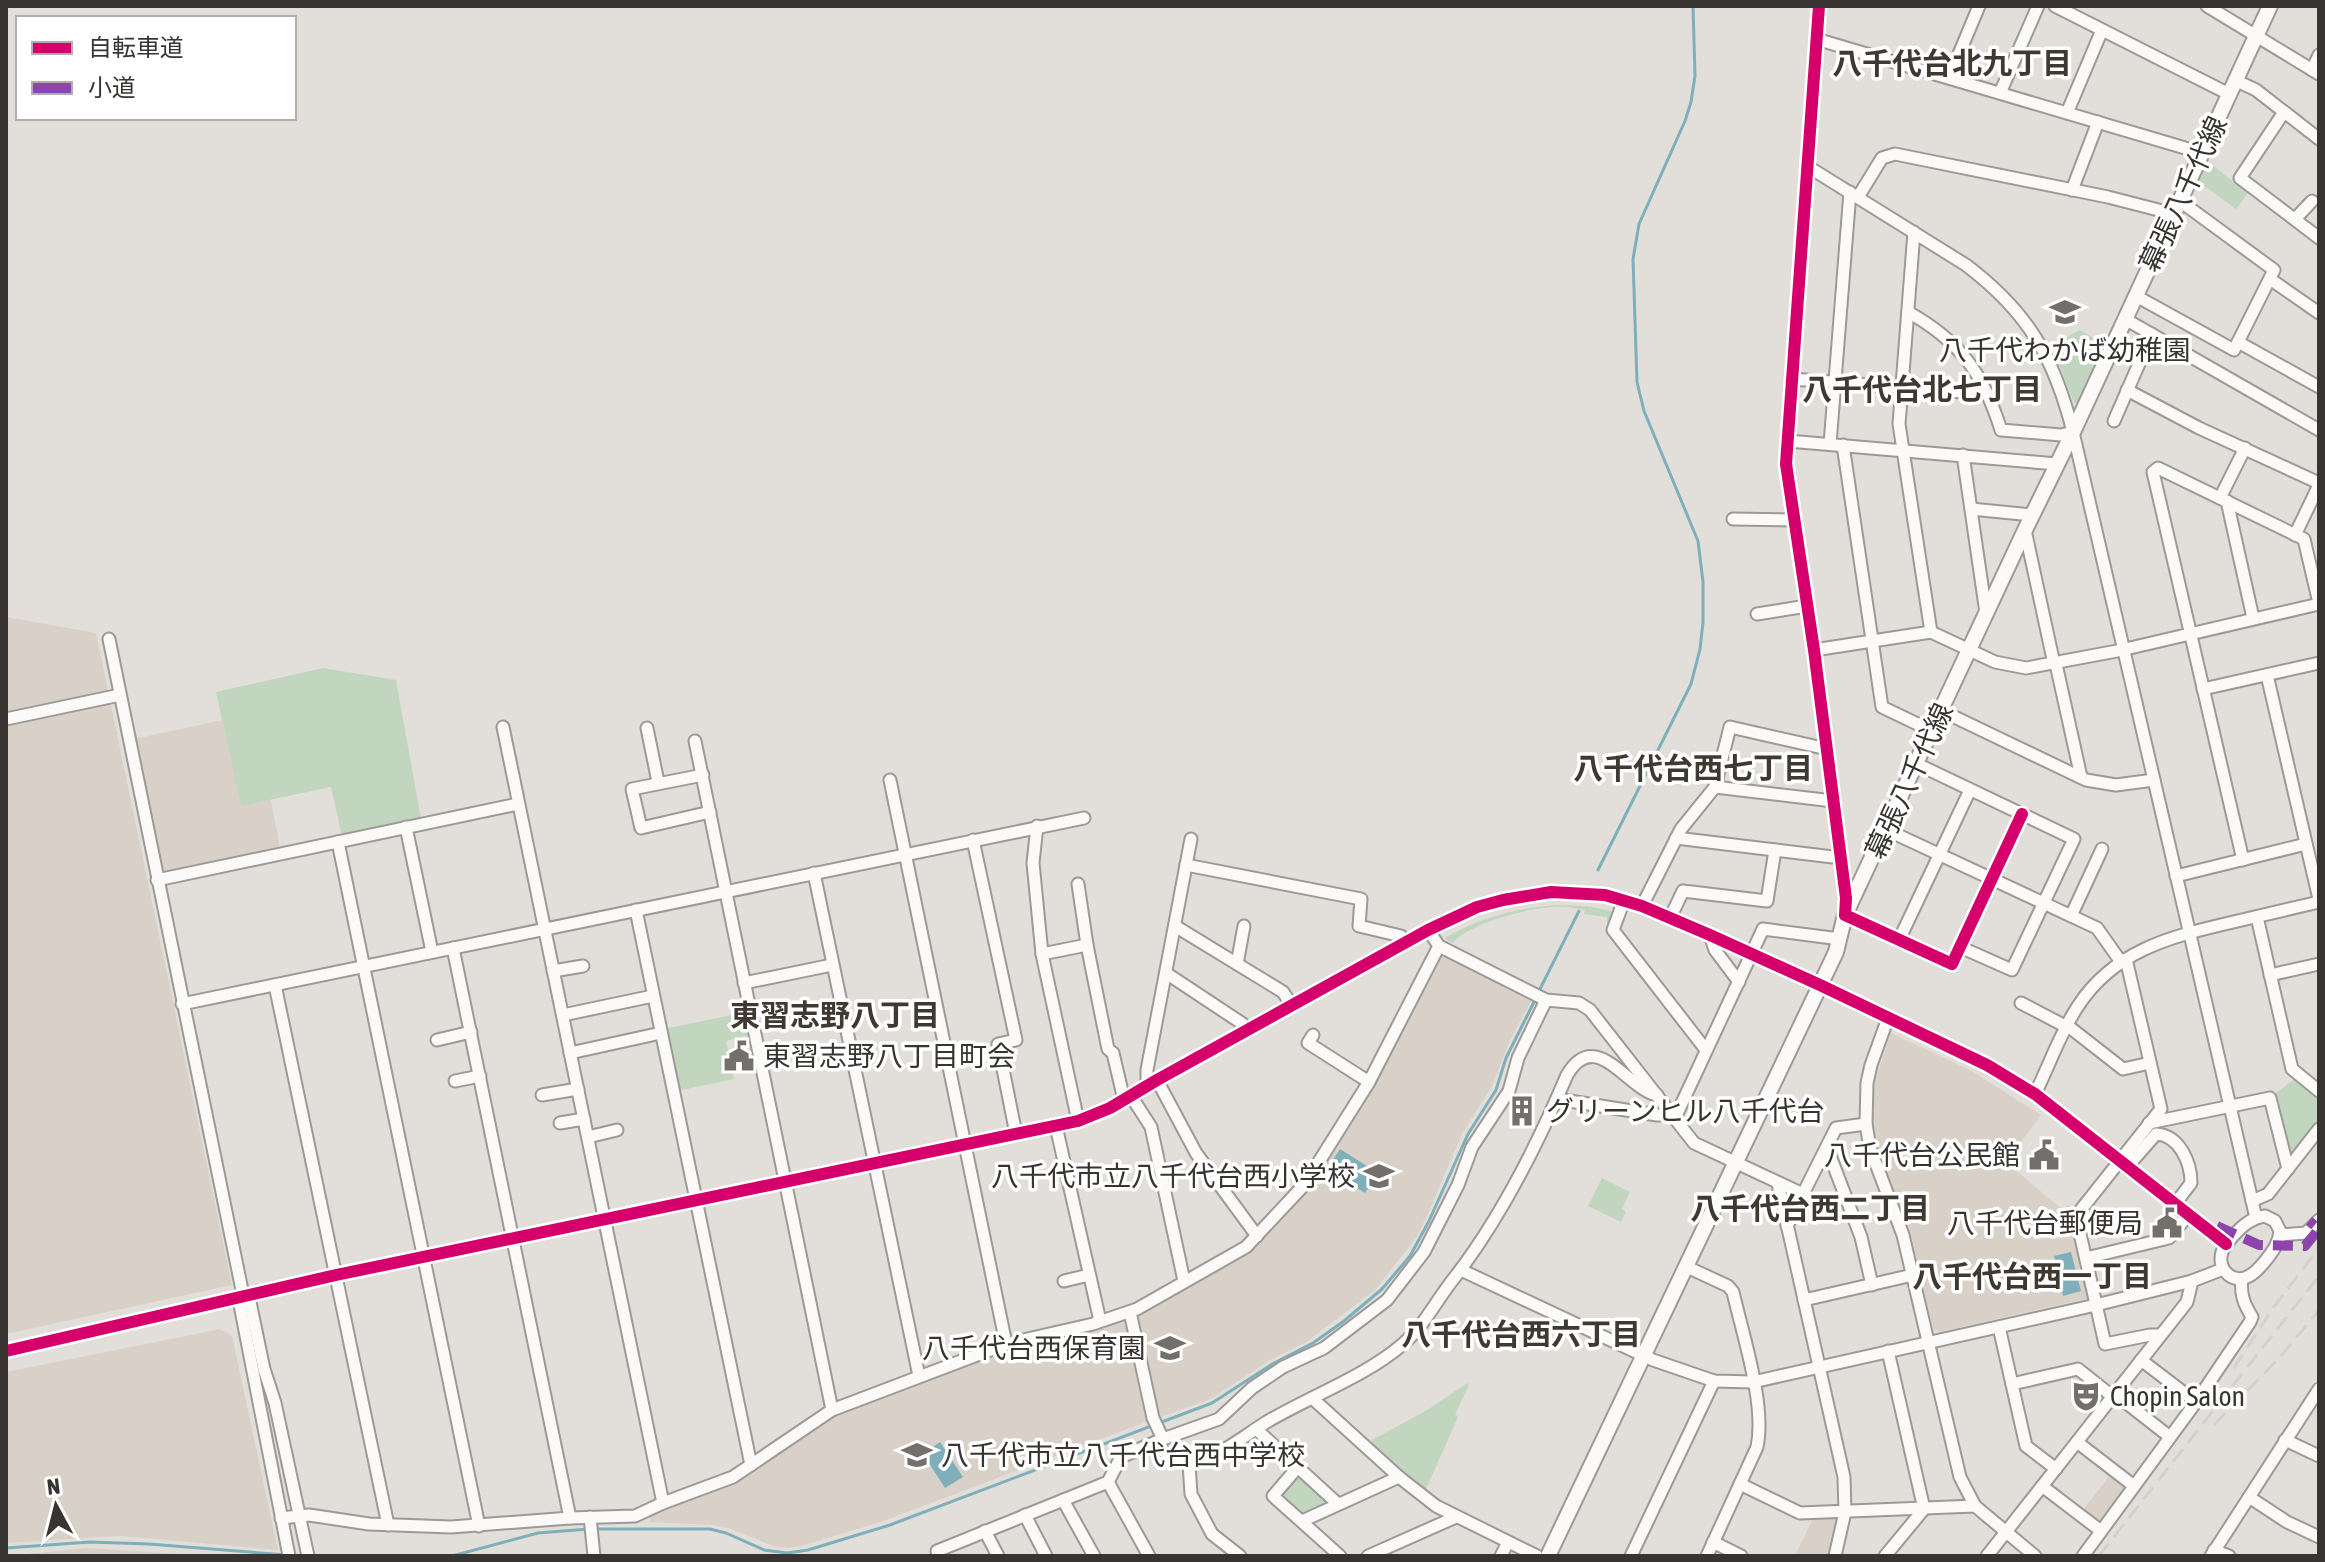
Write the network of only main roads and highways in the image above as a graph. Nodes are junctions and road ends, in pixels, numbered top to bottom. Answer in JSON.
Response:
{"nodes":[{"id":1,"x":2270,"y":6,"type":"edge"},
{"id":2,"x":1548,"y":1556,"type":"edge"}],
"edges":[{"from":1,"to":2,"type":"main road","name":"幕張八千代線"}]}
